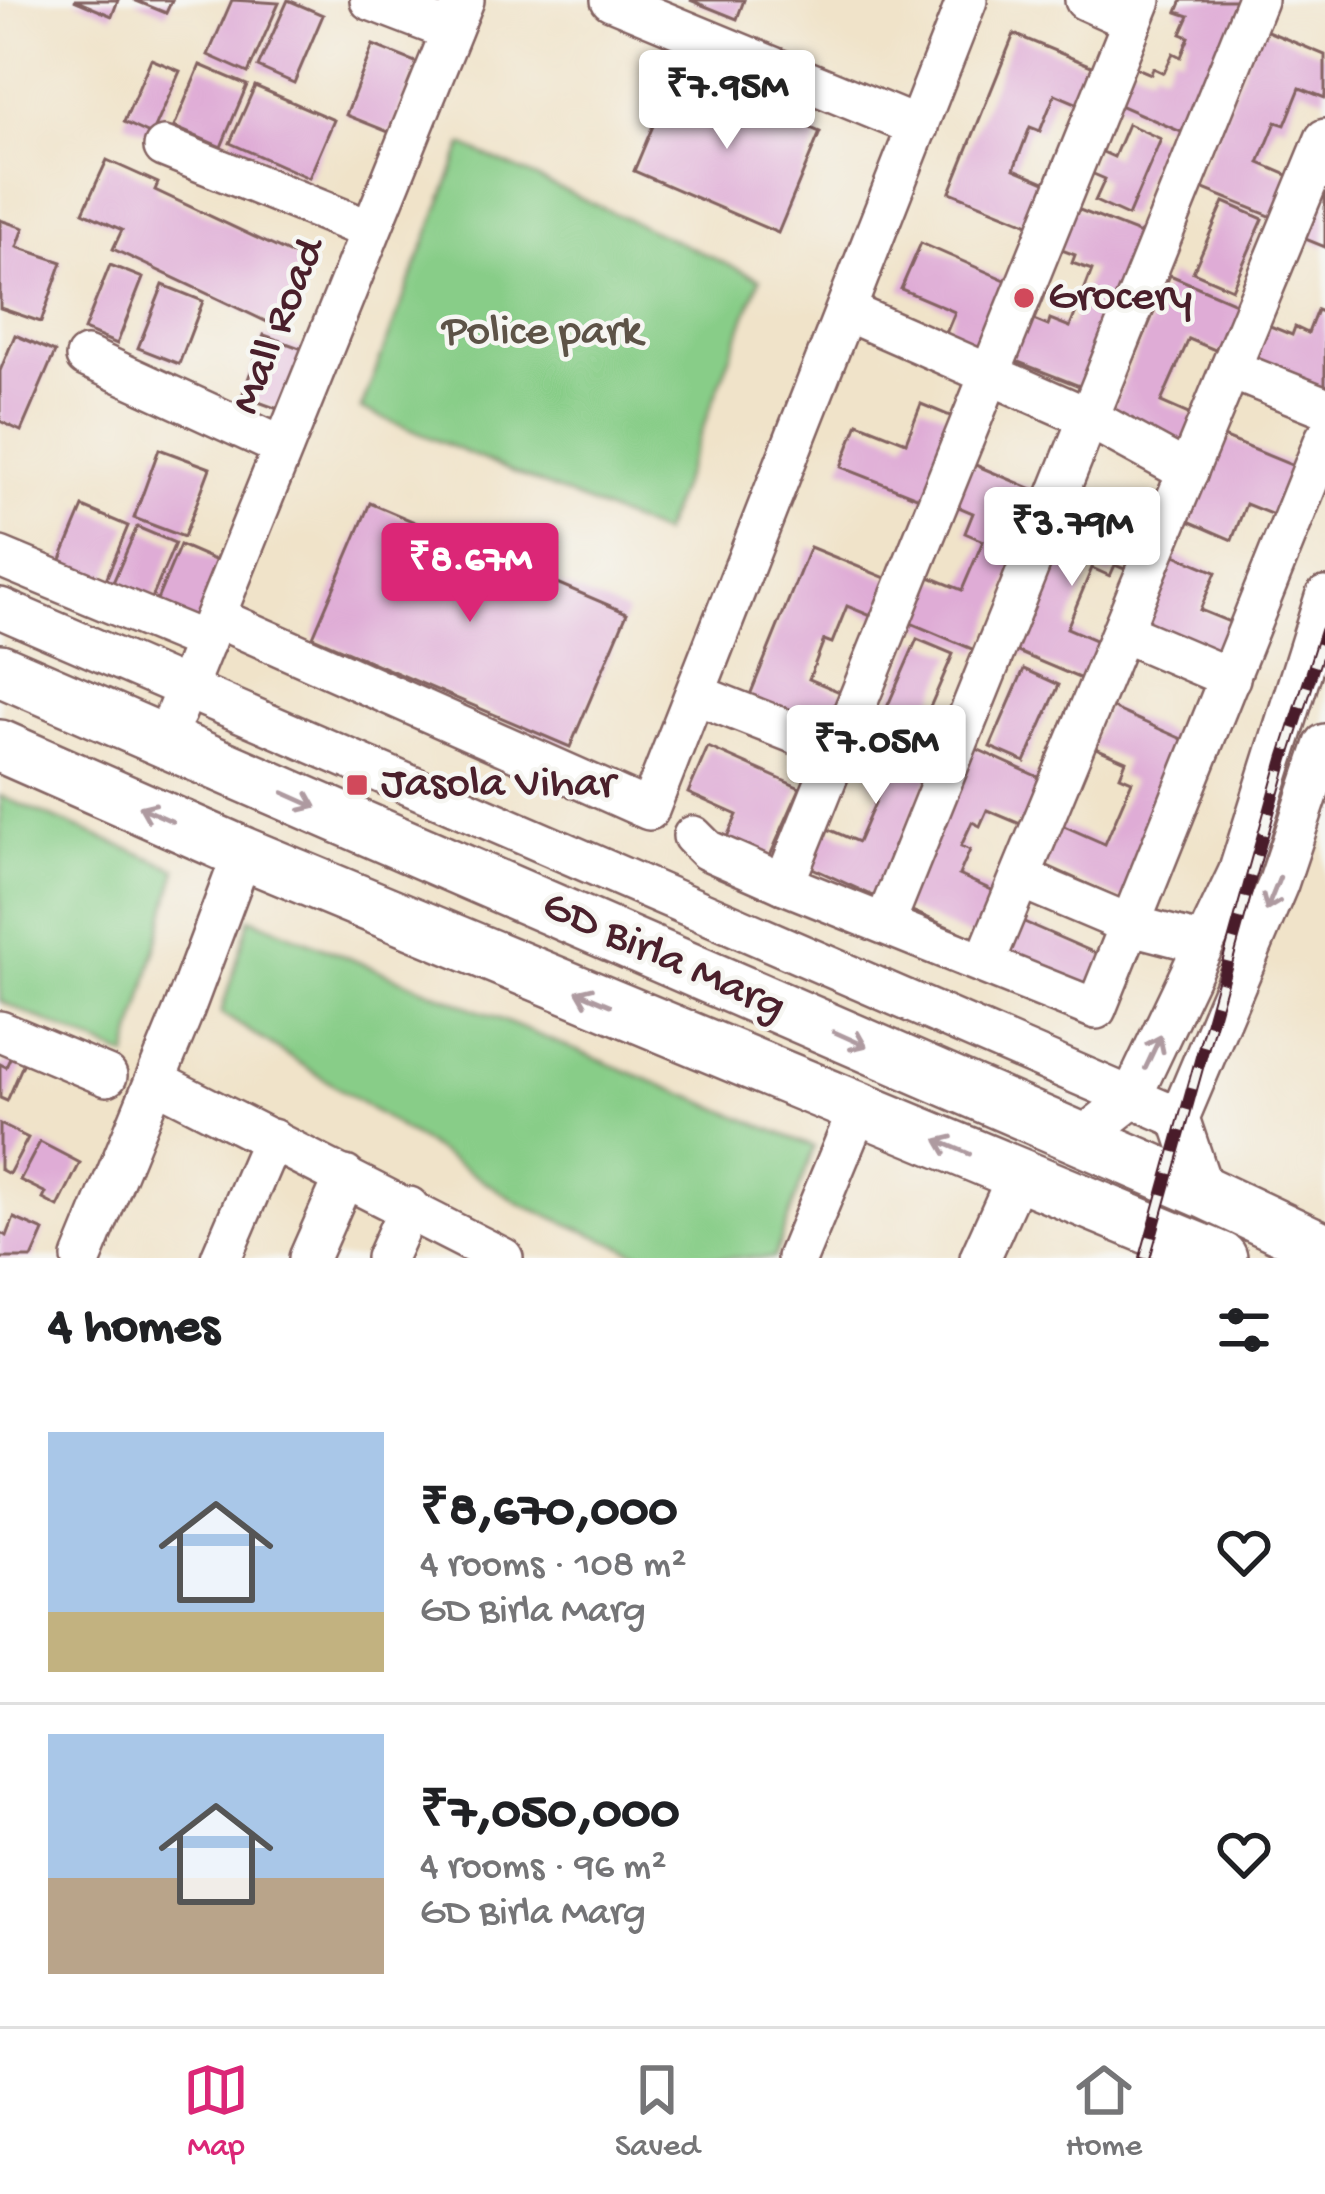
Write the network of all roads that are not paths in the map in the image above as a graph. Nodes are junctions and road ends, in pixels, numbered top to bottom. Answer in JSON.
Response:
{"nodes":[{"id":1,"x":370,"y":0,"type":"edge"},
{"id":2,"x":611,"y":0,"type":"edge"},
{"id":3,"x":967,"y":0,"type":"edge"},
{"id":4,"x":1084,"y":0,"type":"edge"},
{"id":5,"x":1257,"y":0,"type":"edge"},
{"id":6,"x":1137,"y":10,"type":"edge"},
{"id":7,"x":458,"y":15,"type":"edge"},
{"id":8,"x":918,"y":127,"type":"junction"},
{"id":9,"x":1325,"y":139,"type":"edge"},
{"id":10,"x":164,"y":148,"type":"dead end"},
{"id":11,"x":370,"y":230,"type":"junction"},
{"id":12,"x":846,"y":311,"type":"junction"},
{"id":13,"x":86,"y":357,"type":"dead end"},
{"id":14,"x":1230,"y":370,"type":"junction"},
{"id":15,"x":989,"y":375,"type":"junction"},
{"id":16,"x":1325,"y":407,"type":"edge"},
{"id":17,"x":1088,"y":418,"type":"junction"},
{"id":18,"x":1325,"y":439,"type":"edge"},
{"id":19,"x":283,"y":447,"type":"junction"},
{"id":20,"x":1188,"y":472,"type":"junction"},
{"id":21,"x":0,"y":557,"type":"edge"},
{"id":22,"x":1277,"y":560,"type":"junction"},
{"id":23,"x":1325,"y":577,"type":"edge"},
{"id":24,"x":1325,"y":597,"type":"edge"},
{"id":25,"x":0,"y":608,"type":"edge"},
{"id":26,"x":210,"y":630,"type":"junction"},
{"id":27,"x":1121,"y":632,"type":"junction"},
{"id":28,"x":0,"y":670,"type":"edge"},
{"id":29,"x":1230,"y":678,"type":"junction"},
{"id":30,"x":186,"y":690,"type":"junction"},
{"id":31,"x":694,"y":694,"type":"junction"},
{"id":32,"x":163,"y":740,"type":"junction"},
{"id":33,"x":1325,"y":744,"type":"edge"},
{"id":34,"x":0,"y":746,"type":"edge"},
{"id":35,"x":837,"y":750,"type":"junction"},
{"id":36,"x":693,"y":836,"type":"dead end"},
{"id":37,"x":243,"y":853,"type":"junction"},
{"id":38,"x":1020,"y":878,"type":"junction"},
{"id":39,"x":784,"y":884,"type":"junction"},
{"id":40,"x":885,"y":923,"type":"junction"},
{"id":41,"x":1131,"y":925,"type":"junction"},
{"id":42,"x":1204,"y":944,"type":"junction"},
{"id":43,"x":985,"y":962,"type":"junction"},
{"id":44,"x":0,"y":1030,"type":"edge"},
{"id":45,"x":107,"y":1076,"type":"dead end"},
{"id":46,"x":155,"y":1081,"type":"junction"},
{"id":47,"x":1130,"y":1100,"type":"junction"},
{"id":48,"x":859,"y":1108,"type":"junction"},
{"id":49,"x":1179,"y":1118,"type":"junction"},
{"id":50,"x":272,"y":1139,"type":"junction"},
{"id":51,"x":1080,"y":1139,"type":"junction"},
{"id":52,"x":1018,"y":1174,"type":"junction"},
{"id":53,"x":345,"y":1176,"type":"junction"},
{"id":54,"x":1204,"y":1192,"type":"junction"},
{"id":55,"x":409,"y":1207,"type":"junction"},
{"id":56,"x":1145,"y":1243,"type":"edge"},
{"id":57,"x":1325,"y":1249,"type":"edge"},
{"id":58,"x":497,"y":1256,"type":"edge"},
{"id":59,"x":82,"y":1258,"type":"edge"},
{"id":60,"x":221,"y":1258,"type":"edge"},
{"id":61,"x":309,"y":1258,"type":"edge"},
{"id":62,"x":386,"y":1258,"type":"edge"},
{"id":63,"x":797,"y":1258,"type":"edge"},
{"id":64,"x":980,"y":1258,"type":"edge"},
{"id":65,"x":1222,"y":1258,"type":"edge"}],
"edges":[{"from":1,"to":7,"type":"street"},
{"from":2,"to":8,"type":"street"},
{"from":3,"to":8,"type":"street"},
{"from":4,"to":6,"type":"street"},
{"from":5,"to":17,"type":"street"},
{"from":6,"to":15,"type":"street"},
{"from":7,"to":11,"type":"street","name":"Mall Road"},
{"from":8,"to":12,"type":"street"},
{"from":9,"to":14,"type":"street"},
{"from":10,"to":11,"type":"street"},
{"from":11,"to":19,"type":"street","name":"Mall Road"},
{"from":12,"to":15,"type":"street"},
{"from":12,"to":31,"type":"street"},
{"from":13,"to":19,"type":"street"},
{"from":14,"to":16,"type":"street"},
{"from":14,"to":20,"type":"street"},
{"from":15,"to":17,"type":"street"},
{"from":15,"to":35,"type":"street"},
{"from":17,"to":20,"type":"street"},
{"from":17,"to":40,"type":"street"},
{"from":18,"to":22,"type":"street"},
{"from":19,"to":26,"type":"street","name":"Mall Road"},
{"from":20,"to":27,"type":"street"},
{"from":21,"to":26,"type":"street"},
{"from":22,"to":23,"type":"street"},
{"from":22,"to":29,"type":"street"},
{"from":24,"to":42,"type":"street"},
{"from":25,"to":30,"type":"street"},
{"from":26,"to":30,"type":"street","name":"Mall Road"},
{"from":26,"to":31,"type":"street"},
{"from":27,"to":29,"type":"street"},
{"from":27,"to":38,"type":"street"},
{"from":28,"to":32,"type":"main road","name":"GD Birla Marg"},
{"from":29,"to":41,"type":"street"},
{"from":30,"to":32,"type":"street","name":"Mall Road"},
{"from":30,"to":47,"type":"street"},
{"from":31,"to":35,"type":"street"},
{"from":32,"to":51,"type":"main road","name":"GD Birla Marg","one_way":true},
{"from":33,"to":49,"type":"street","one_way":true},
{"from":37,"to":34,"type":"main road","name":"GD Birla Marg","one_way":true},
{"from":35,"to":39,"type":"street"},
{"from":36,"to":39,"type":"street"},
{"from":37,"to":46,"type":"street"},
{"from":48,"to":37,"type":"main road","name":"GD Birla Marg","one_way":true},
{"from":38,"to":41,"type":"street"},
{"from":38,"to":43,"type":"street"},
{"from":39,"to":40,"type":"street"},
{"from":40,"to":43,"type":"street"},
{"from":41,"to":42,"type":"street"},
{"from":41,"to":43,"type":"street"},
{"from":47,"to":42,"type":"street","one_way":true},
{"from":44,"to":45,"type":"street"},
{"from":46,"to":50,"type":"street"},
{"from":46,"to":59,"type":"street"},
{"from":47,"to":49,"type":"street"},
{"from":47,"to":51,"type":"street"},
{"from":52,"to":48,"type":"main road","name":"GD Birla Marg","one_way":true},
{"from":48,"to":63,"type":"street"},
{"from":49,"to":54,"type":"street"},
{"from":50,"to":53,"type":"street"},
{"from":50,"to":60,"type":"street"},
{"from":51,"to":54,"type":"main road","name":"GD Birla Marg"},
{"from":52,"to":56,"type":"main road","name":"GD Birla Marg"},
{"from":52,"to":64,"type":"street"},
{"from":53,"to":55,"type":"street"},
{"from":53,"to":61,"type":"street"},
{"from":54,"to":57,"type":"main road","name":"GD Birla Marg"},
{"from":55,"to":58,"type":"street"},
{"from":55,"to":62,"type":"street"},
{"from":56,"to":65,"type":"main road","name":"GD Birla Marg"}]}
